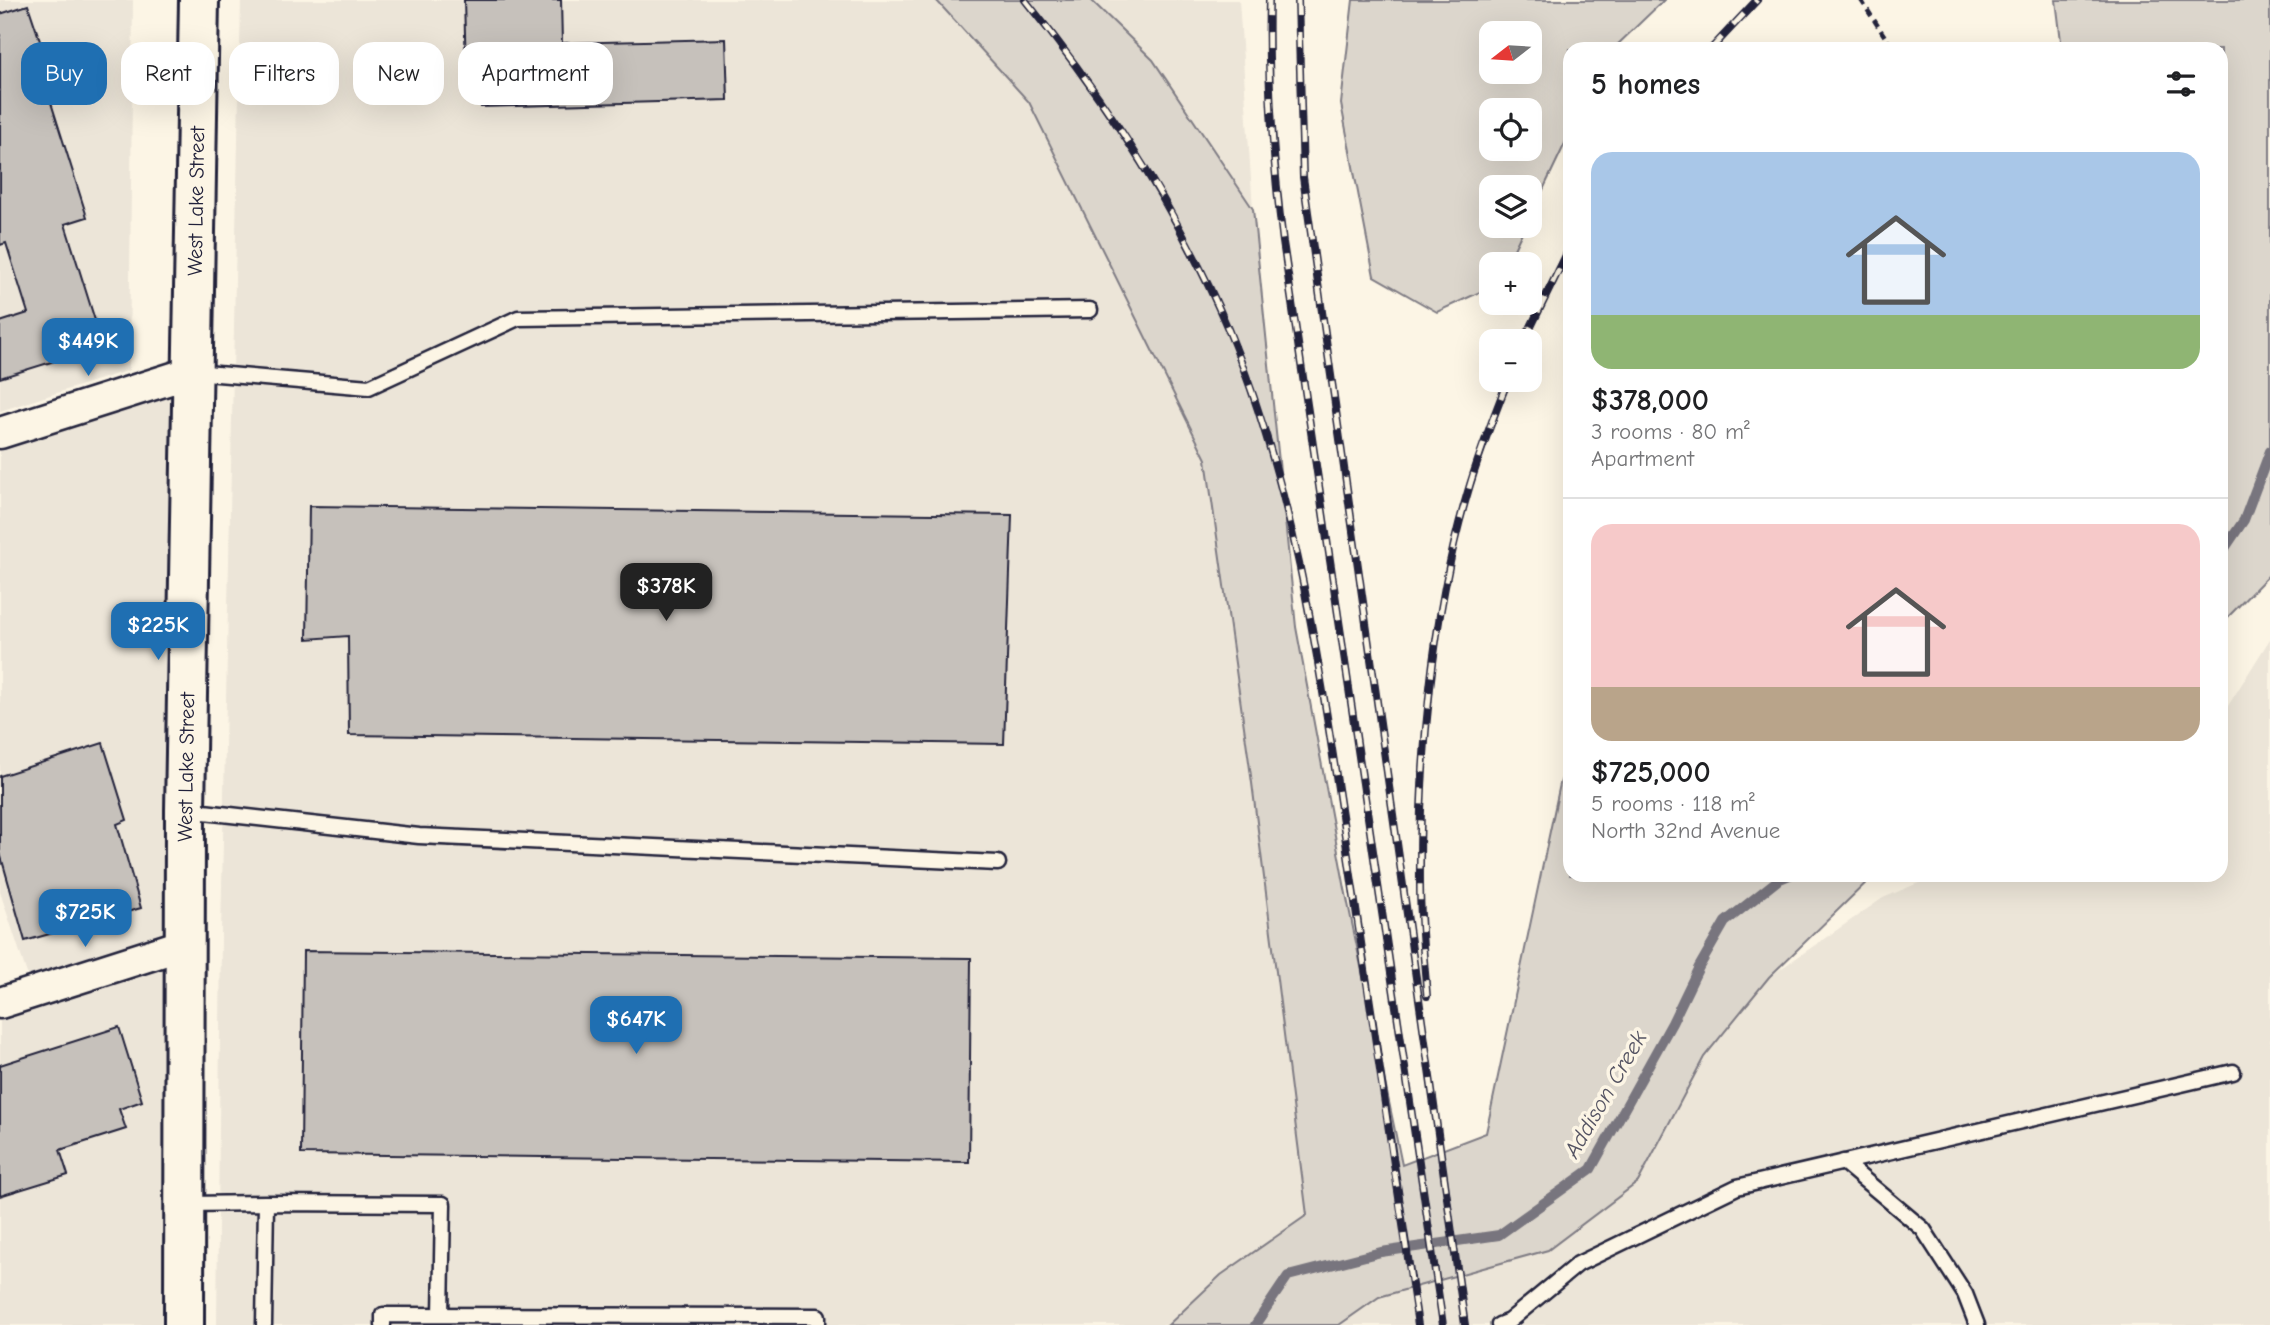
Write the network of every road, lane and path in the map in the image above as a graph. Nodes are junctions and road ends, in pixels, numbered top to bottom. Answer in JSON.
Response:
{"nodes":[{"id":1,"x":199,"y":0,"type":"edge"},
{"id":2,"x":1861,"y":0,"type":"edge"},
{"id":3,"x":1888,"y":42,"type":"edge"},
{"id":4,"x":1090,"y":310,"type":"dead end"},
{"id":5,"x":192,"y":372,"type":"junction"},
{"id":6,"x":0,"y":433,"type":"edge"},
{"id":7,"x":185,"y":810,"type":"junction"},
{"id":8,"x":999,"y":863,"type":"dead end"},
{"id":9,"x":185,"y":944,"type":"junction"},
{"id":10,"x":0,"y":1003,"type":"edge"},
{"id":11,"x":2234,"y":1072,"type":"dead end"},
{"id":12,"x":1843,"y":1163,"type":"junction"},
{"id":13,"x":266,"y":1203,"type":"junction"},
{"id":14,"x":185,"y":1204,"type":"junction"},
{"id":15,"x":441,"y":1315,"type":"junction"},
{"id":16,"x":184,"y":1325,"type":"edge"},
{"id":17,"x":264,"y":1325,"type":"edge"},
{"id":18,"x":383,"y":1325,"type":"edge"},
{"id":19,"x":818,"y":1325,"type":"edge"},
{"id":20,"x":1499,"y":1325,"type":"edge"},
{"id":21,"x":1977,"y":1325,"type":"edge"}],
"edges":[{"from":1,"to":5,"type":"main road","name":"West Lake Street"},
{"from":2,"to":3,"type":"path"},
{"from":4,"to":5,"type":"lane"},
{"from":5,"to":6,"type":"street"},
{"from":5,"to":7,"type":"main road","name":"West Lake Street"},
{"from":7,"to":8,"type":"lane"},
{"from":7,"to":9,"type":"main road","name":"West Lake Street"},
{"from":9,"to":10,"type":"street"},
{"from":9,"to":14,"type":"main road","name":"West Lake Street"},
{"from":11,"to":12,"type":"lane"},
{"from":12,"to":20,"type":"lane"},
{"from":12,"to":21,"type":"lane"},
{"from":13,"to":14,"type":"lane"},
{"from":13,"to":15,"type":"lane"},
{"from":13,"to":17,"type":"lane"},
{"from":14,"to":16,"type":"main road","name":"West Lake Street"},
{"from":15,"to":18,"type":"lane"},
{"from":15,"to":19,"type":"lane"}]}
